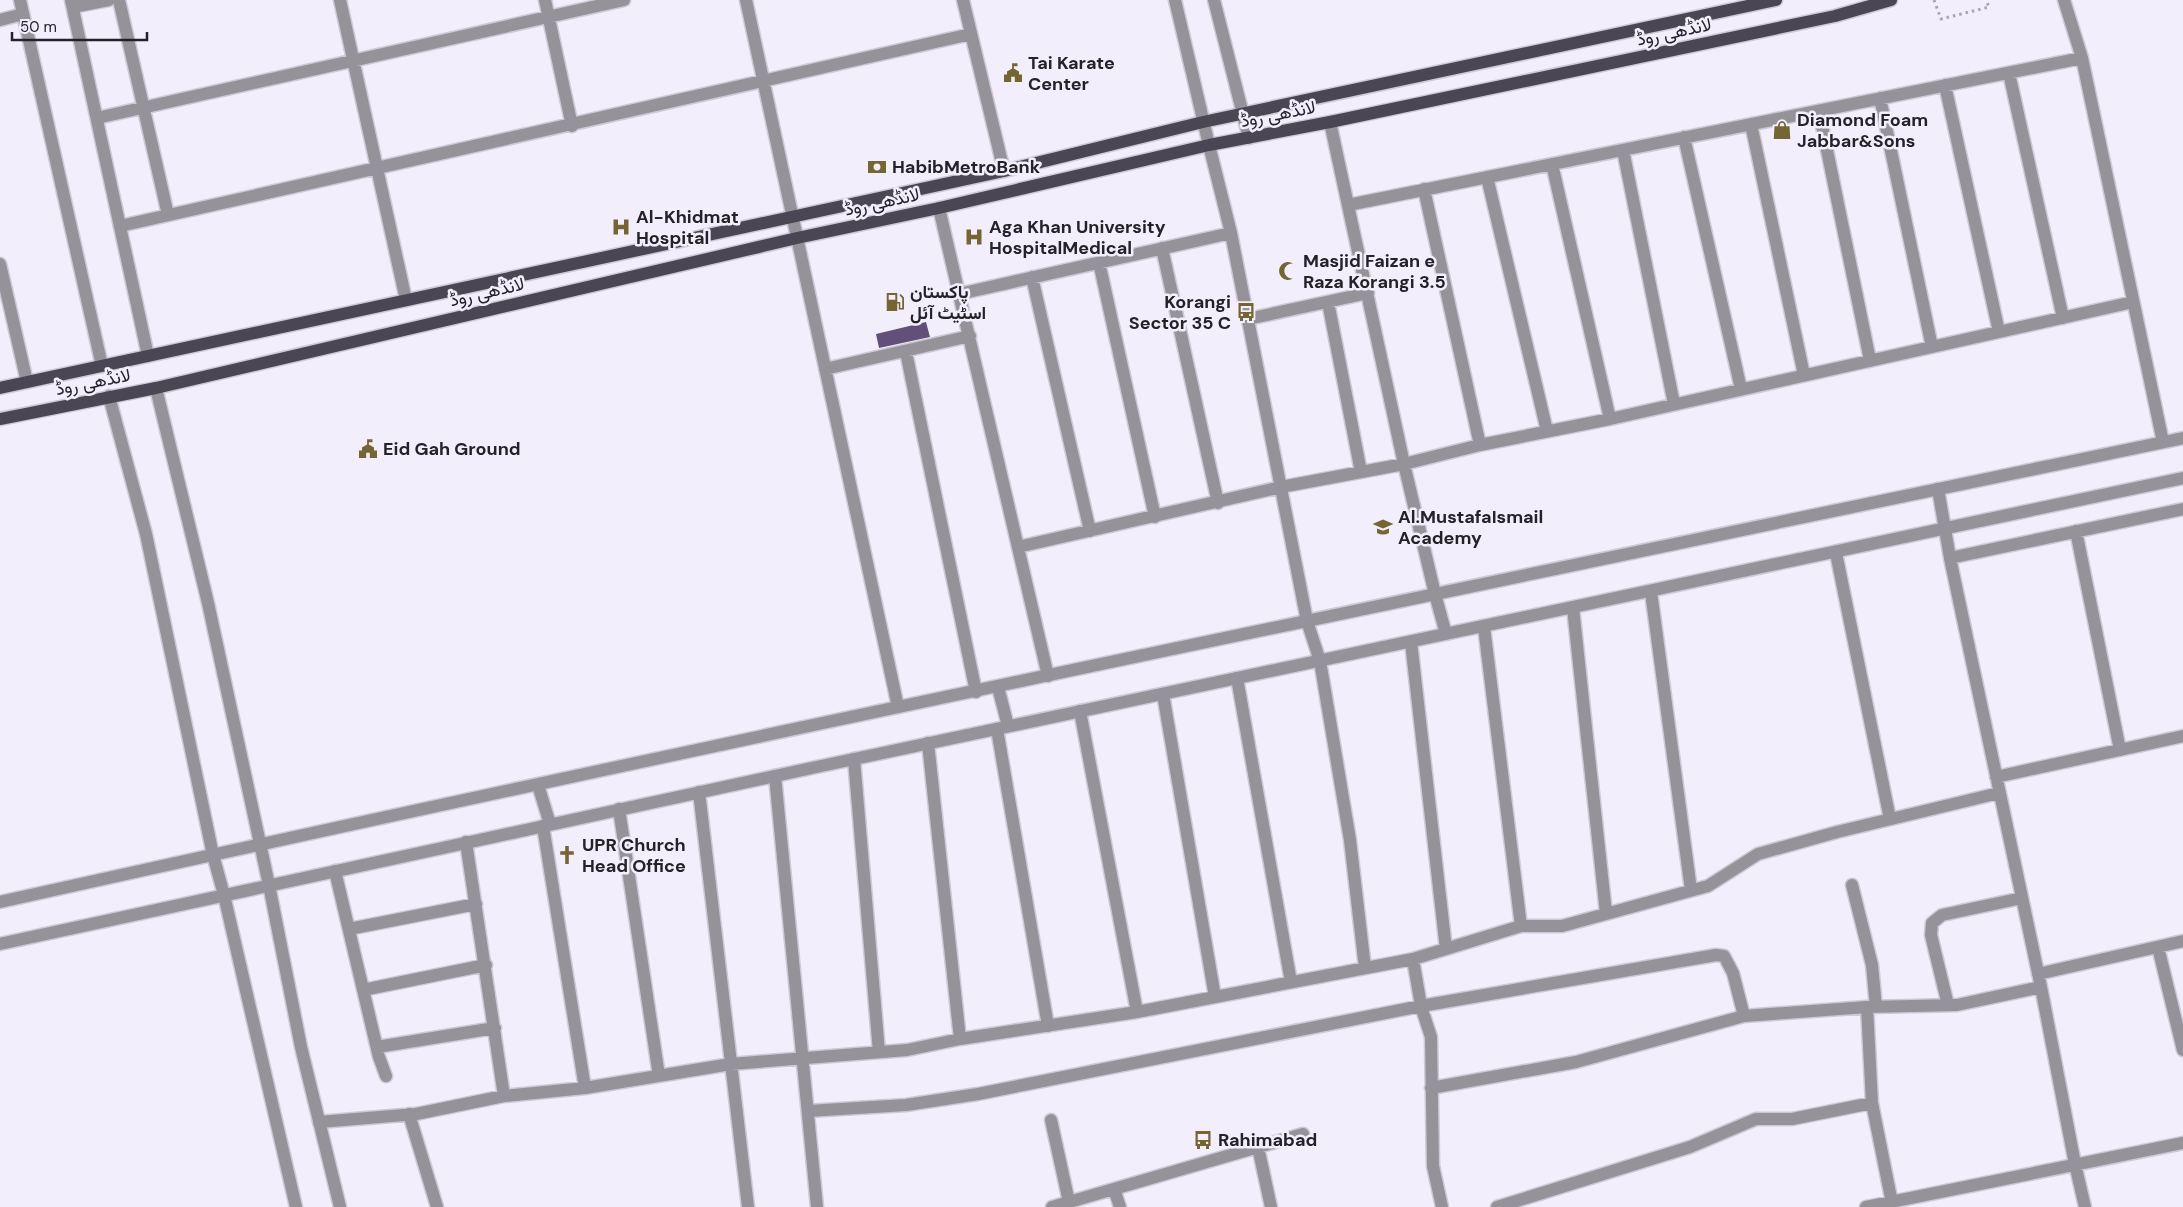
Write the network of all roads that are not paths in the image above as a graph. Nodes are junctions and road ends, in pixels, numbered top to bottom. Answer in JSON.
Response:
{"nodes":[{"id":1,"x":20,"y":0,"type":"edge"},
{"id":2,"x":109,"y":0,"type":"edge"},
{"id":3,"x":119,"y":0,"type":"edge"},
{"id":4,"x":340,"y":0,"type":"edge"},
{"id":5,"x":545,"y":0,"type":"edge"},
{"id":6,"x":624,"y":0,"type":"edge"},
{"id":7,"x":746,"y":0,"type":"edge"},
{"id":8,"x":964,"y":0,"type":"edge"},
{"id":9,"x":1175,"y":0,"type":"edge"},
{"id":10,"x":1214,"y":0,"type":"edge"},
{"id":11,"x":1776,"y":0,"type":"edge"},
{"id":12,"x":1891,"y":0,"type":"edge"},
{"id":13,"x":2064,"y":0,"type":"edge"},
{"id":14,"x":72,"y":4,"type":"edge"},
{"id":15,"x":23,"y":14,"type":"junction"},
{"id":16,"x":549,"y":18,"type":"junction"},
{"id":17,"x":0,"y":20,"type":"edge"},
{"id":18,"x":972,"y":34,"type":"junction"},
{"id":19,"x":2082,"y":58,"type":"junction"},
{"id":20,"x":354,"y":62,"type":"junction"},
{"id":21,"x":2009,"y":72,"type":"junction"},
{"id":22,"x":763,"y":80,"type":"junction"},
{"id":23,"x":1945,"y":85,"type":"junction"},
{"id":24,"x":1880,"y":98,"type":"junction"},
{"id":25,"x":143,"y":107,"type":"junction"},
{"id":26,"x":1819,"y":110,"type":"junction"},
{"id":27,"x":1244,"y":114,"type":"junction"},
{"id":28,"x":96,"y":118,"type":"junction"},
{"id":29,"x":1203,"y":122,"type":"junction"},
{"id":30,"x":1330,"y":122,"type":"junction"},
{"id":31,"x":1751,"y":124,"type":"junction"},
{"id":32,"x":572,"y":126,"type":"junction"},
{"id":33,"x":1684,"y":137,"type":"junction"},
{"id":34,"x":1249,"y":138,"type":"junction"},
{"id":35,"x":1209,"y":145,"type":"junction"},
{"id":36,"x":1623,"y":150,"type":"junction"},
{"id":37,"x":1552,"y":164,"type":"junction"},
{"id":38,"x":378,"y":169,"type":"junction"},
{"id":39,"x":1004,"y":171,"type":"junction"},
{"id":40,"x":1487,"y":177,"type":"junction"},
{"id":41,"x":1424,"y":190,"type":"junction"},
{"id":42,"x":1348,"y":205,"type":"junction"},
{"id":43,"x":939,"y":208,"type":"junction"},
{"id":44,"x":168,"y":215,"type":"junction"},
{"id":45,"x":792,"y":217,"type":"junction"},
{"id":46,"x":120,"y":226,"type":"junction"},
{"id":47,"x":1230,"y":234,"type":"junction"},
{"id":48,"x":797,"y":238,"type":"junction"},
{"id":49,"x":1162,"y":248,"type":"junction"},
{"id":50,"x":1099,"y":262,"type":"junction"},
{"id":51,"x":0,"y":264,"type":"edge"},
{"id":52,"x":1032,"y":277,"type":"junction"},
{"id":53,"x":1368,"y":293,"type":"junction"},
{"id":54,"x":959,"y":294,"type":"junction"},
{"id":55,"x":406,"y":300,"type":"junction"},
{"id":56,"x":1328,"y":302,"type":"junction"},
{"id":57,"x":2133,"y":302,"type":"junction"},
{"id":58,"x":2063,"y":318,"type":"junction"},
{"id":59,"x":1248,"y":319,"type":"junction"},
{"id":60,"x":1999,"y":332,"type":"junction"},
{"id":61,"x":970,"y":336,"type":"junction"},
{"id":62,"x":1932,"y":346,"type":"junction"},
{"id":63,"x":906,"y":352,"type":"junction"},
{"id":64,"x":148,"y":356,"type":"junction"},
{"id":65,"x":1870,"y":360,"type":"junction"},
{"id":66,"x":102,"y":366,"type":"junction"},
{"id":67,"x":825,"y":369,"type":"junction"},
{"id":68,"x":1804,"y":375,"type":"junction"},
{"id":69,"x":28,"y":382,"type":"junction"},
{"id":70,"x":0,"y":388,"type":"edge"},
{"id":71,"x":156,"y":388,"type":"junction"},
{"id":72,"x":1741,"y":389,"type":"junction"},
{"id":73,"x":109,"y":396,"type":"junction"},
{"id":74,"x":1674,"y":404,"type":"junction"},
{"id":75,"x":0,"y":419,"type":"edge"},
{"id":76,"x":1610,"y":419,"type":"junction"},
{"id":77,"x":1547,"y":431,"type":"junction"},
{"id":78,"x":2183,"y":438,"type":"edge"},
{"id":79,"x":2162,"y":442,"type":"junction"},
{"id":80,"x":1480,"y":445,"type":"junction"},
{"id":81,"x":1404,"y":464,"type":"junction"},
{"id":82,"x":1361,"y":472,"type":"junction"},
{"id":83,"x":2183,"y":478,"type":"edge"},
{"id":84,"x":1280,"y":487,"type":"junction"},
{"id":85,"x":1938,"y":489,"type":"junction"},
{"id":86,"x":1218,"y":503,"type":"junction"},
{"id":87,"x":2183,"y":509,"type":"edge"},
{"id":88,"x":1155,"y":517,"type":"junction"},
{"id":89,"x":1945,"y":530,"type":"junction"},
{"id":90,"x":1090,"y":531,"type":"junction"},
{"id":91,"x":2076,"y":531,"type":"junction"},
{"id":92,"x":1018,"y":547,"type":"junction"},
{"id":93,"x":1836,"y":553,"type":"junction"},
{"id":94,"x":1950,"y":558,"type":"junction"},
{"id":95,"x":1651,"y":592,"type":"junction"},
{"id":96,"x":1435,"y":594,"type":"junction"},
{"id":97,"x":1573,"y":608,"type":"junction"},
{"id":98,"x":1307,"y":621,"type":"junction"},
{"id":99,"x":1484,"y":626,"type":"junction"},
{"id":100,"x":1446,"y":634,"type":"junction"},
{"id":101,"x":1411,"y":642,"type":"junction"},
{"id":102,"x":1320,"y":661,"type":"junction"},
{"id":103,"x":1048,"y":676,"type":"junction"},
{"id":104,"x":1237,"y":678,"type":"junction"},
{"id":105,"x":998,"y":687,"type":"junction"},
{"id":106,"x":976,"y":692,"type":"junction"},
{"id":107,"x":1163,"y":694,"type":"junction"},
{"id":108,"x":898,"y":707,"type":"junction"},
{"id":109,"x":1080,"y":712,"type":"junction"},
{"id":110,"x":1002,"y":728,"type":"junction"},
{"id":111,"x":2183,"y":736,"type":"edge"},
{"id":112,"x":928,"y":743,"type":"junction"},
{"id":113,"x":2120,"y":750,"type":"junction"},
{"id":114,"x":854,"y":759,"type":"junction"},
{"id":115,"x":775,"y":776,"type":"junction"},
{"id":116,"x":1996,"y":777,"type":"junction"},
{"id":117,"x":538,"y":785,"type":"junction"},
{"id":118,"x":699,"y":792,"type":"junction"},
{"id":119,"x":1999,"y":793,"type":"junction"},
{"id":120,"x":619,"y":809,"type":"junction"},
{"id":121,"x":1890,"y":820,"type":"junction"},
{"id":122,"x":546,"y":825,"type":"junction"},
{"id":123,"x":466,"y":842,"type":"junction"},
{"id":124,"x":260,"y":844,"type":"junction"},
{"id":125,"x":213,"y":855,"type":"junction"},
{"id":126,"x":335,"y":871,"type":"junction"},
{"id":127,"x":269,"y":885,"type":"junction"},
{"id":128,"x":1852,"y":885,"type":"dead end"},
{"id":129,"x":1690,"y":890,"type":"junction"},
{"id":130,"x":224,"y":895,"type":"junction"},
{"id":131,"x":2022,"y":898,"type":"junction"},
{"id":132,"x":0,"y":902,"type":"edge"},
{"id":133,"x":476,"y":904,"type":"junction"},
{"id":134,"x":1606,"y":913,"type":"junction"},
{"id":135,"x":1521,"y":926,"type":"junction"},
{"id":136,"x":349,"y":929,"type":"junction"},
{"id":137,"x":2183,"y":941,"type":"edge"},
{"id":138,"x":0,"y":944,"type":"edge"},
{"id":139,"x":2158,"y":947,"type":"junction"},
{"id":140,"x":1446,"y":949,"type":"junction"},
{"id":141,"x":1413,"y":959,"type":"junction"},
{"id":142,"x":486,"y":965,"type":"junction"},
{"id":143,"x":1365,"y":968,"type":"junction"},
{"id":144,"x":2038,"y":974,"type":"junction"},
{"id":145,"x":1291,"y":982,"type":"junction"},
{"id":146,"x":2041,"y":987,"type":"junction"},
{"id":147,"x":363,"y":990,"type":"junction"},
{"id":148,"x":1215,"y":996,"type":"junction"},
{"id":149,"x":1420,"y":1006,"type":"junction"},
{"id":150,"x":1948,"y":1006,"type":"junction"},
{"id":151,"x":1871,"y":1007,"type":"junction"},
{"id":152,"x":1137,"y":1012,"type":"junction"},
{"id":153,"x":1744,"y":1016,"type":"junction"},
{"id":154,"x":1048,"y":1026,"type":"junction"},
{"id":155,"x":494,"y":1028,"type":"junction"},
{"id":156,"x":960,"y":1039,"type":"junction"},
{"id":157,"x":377,"y":1047,"type":"junction"},
{"id":158,"x":2183,"y":1050,"type":"edge"},
{"id":159,"x":879,"y":1052,"type":"junction"},
{"id":160,"x":803,"y":1058,"type":"junction"},
{"id":161,"x":731,"y":1064,"type":"junction"},
{"id":162,"x":386,"y":1076,"type":"dead end"},
{"id":163,"x":659,"y":1076,"type":"junction"},
{"id":164,"x":586,"y":1088,"type":"junction"},
{"id":165,"x":1431,"y":1088,"type":"junction"},
{"id":166,"x":504,"y":1096,"type":"junction"},
{"id":167,"x":1872,"y":1103,"type":"junction"},
{"id":168,"x":808,"y":1111,"type":"junction"},
{"id":169,"x":409,"y":1114,"type":"junction"},
{"id":170,"x":1052,"y":1120,"type":"dead end"},
{"id":171,"x":319,"y":1122,"type":"junction"},
{"id":172,"x":1303,"y":1134,"type":"dead end"},
{"id":173,"x":2183,"y":1143,"type":"edge"},
{"id":174,"x":1258,"y":1147,"type":"junction"},
{"id":175,"x":2075,"y":1164,"type":"junction"},
{"id":176,"x":1114,"y":1189,"type":"junction"},
{"id":177,"x":1069,"y":1202,"type":"junction"},
{"id":178,"x":1885,"y":1205,"type":"edge"},
{"id":179,"x":296,"y":1207,"type":"edge"},
{"id":180,"x":340,"y":1207,"type":"edge"},
{"id":181,"x":437,"y":1207,"type":"edge"},
{"id":182,"x":748,"y":1207,"type":"edge"},
{"id":183,"x":818,"y":1207,"type":"edge"},
{"id":184,"x":1052,"y":1207,"type":"edge"},
{"id":185,"x":1120,"y":1207,"type":"edge"},
{"id":186,"x":1271,"y":1207,"type":"edge"},
{"id":187,"x":1442,"y":1207,"type":"edge"},
{"id":188,"x":1497,"y":1207,"type":"edge"},
{"id":189,"x":1866,"y":1207,"type":"edge"},
{"id":190,"x":2085,"y":1207,"type":"edge"}],
"edges":[{"from":1,"to":15,"type":"street"},
{"from":2,"to":14,"type":"street"},
{"from":3,"to":25,"type":"street"},
{"from":4,"to":20,"type":"street"},
{"from":5,"to":16,"type":"street"},
{"from":6,"to":16,"type":"street"},
{"from":7,"to":22,"type":"street"},
{"from":8,"to":18,"type":"street"},
{"from":9,"to":29,"type":"street"},
{"from":10,"to":27,"type":"street"},
{"from":11,"to":27,"type":"main road","name":"لانڈھی روڈ"},
{"from":12,"to":30,"type":"main road","name":"لانڈھی روڈ"},
{"from":13,"to":19,"type":"street"},
{"from":14,"to":28,"type":"street"},
{"from":15,"to":17,"type":"street"},
{"from":15,"to":66,"type":"street"},
{"from":16,"to":20,"type":"street"},
{"from":16,"to":32,"type":"street"},
{"from":18,"to":22,"type":"street"},
{"from":18,"to":39,"type":"street"},
{"from":19,"to":21,"type":"street"},
{"from":19,"to":57,"type":"street"},
{"from":20,"to":25,"type":"street"},
{"from":20,"to":38,"type":"street"},
{"from":21,"to":23,"type":"street"},
{"from":21,"to":58,"type":"street"},
{"from":22,"to":32,"type":"street"},
{"from":22,"to":45,"type":"street"},
{"from":23,"to":24,"type":"street"},
{"from":23,"to":60,"type":"street"},
{"from":24,"to":26,"type":"street"},
{"from":24,"to":62,"type":"street"},
{"from":25,"to":28,"type":"street"},
{"from":25,"to":44,"type":"street"},
{"from":26,"to":31,"type":"street"},
{"from":26,"to":65,"type":"street"},
{"from":27,"to":29,"type":"main road","name":"لانڈھی روڈ"},
{"from":27,"to":34,"type":"street"},
{"from":28,"to":46,"type":"street"},
{"from":29,"to":35,"type":"street"},
{"from":29,"to":39,"type":"main road","name":"لانڈھی روڈ"},
{"from":30,"to":34,"type":"main road","name":"لانڈھی روڈ"},
{"from":30,"to":42,"type":"street"},
{"from":31,"to":33,"type":"street"},
{"from":31,"to":68,"type":"street"},
{"from":32,"to":38,"type":"street"},
{"from":33,"to":36,"type":"street"},
{"from":33,"to":72,"type":"street"},
{"from":34,"to":35,"type":"main road","name":"لانڈھی روڈ"},
{"from":35,"to":43,"type":"main road","name":"لانڈھی روڈ"},
{"from":35,"to":47,"type":"street"},
{"from":36,"to":37,"type":"street"},
{"from":36,"to":74,"type":"street"},
{"from":37,"to":40,"type":"street"},
{"from":37,"to":76,"type":"street"},
{"from":38,"to":44,"type":"street"},
{"from":38,"to":55,"type":"street"},
{"from":39,"to":45,"type":"main road","name":"لانڈھی روڈ"},
{"from":40,"to":41,"type":"street"},
{"from":40,"to":77,"type":"street"},
{"from":41,"to":42,"type":"street"},
{"from":41,"to":80,"type":"street"},
{"from":42,"to":53,"type":"street"},
{"from":43,"to":48,"type":"main road","name":"لانڈھی روڈ"},
{"from":43,"to":54,"type":"street"},
{"from":44,"to":46,"type":"street"},
{"from":45,"to":48,"type":"street"},
{"from":45,"to":55,"type":"main road","name":"لانڈھی روڈ"},
{"from":46,"to":64,"type":"street"},
{"from":47,"to":49,"type":"street"},
{"from":47,"to":59,"type":"street"},
{"from":48,"to":67,"type":"street"},
{"from":48,"to":71,"type":"main road","name":"لانڈھی روڈ"},
{"from":49,"to":50,"type":"street"},
{"from":49,"to":86,"type":"street"},
{"from":50,"to":52,"type":"street"},
{"from":50,"to":88,"type":"street"},
{"from":51,"to":69,"type":"street"},
{"from":52,"to":54,"type":"street"},
{"from":52,"to":90,"type":"street"},
{"from":53,"to":56,"type":"street"},
{"from":53,"to":81,"type":"street"},
{"from":54,"to":61,"type":"street"},
{"from":55,"to":64,"type":"main road","name":"لانڈھی روڈ"},
{"from":56,"to":59,"type":"street"},
{"from":56,"to":82,"type":"street"},
{"from":57,"to":58,"type":"street"},
{"from":57,"to":79,"type":"street"},
{"from":58,"to":60,"type":"street"},
{"from":59,"to":84,"type":"street"},
{"from":60,"to":62,"type":"street"},
{"from":61,"to":63,"type":"street"},
{"from":61,"to":92,"type":"street"},
{"from":62,"to":65,"type":"street"},
{"from":63,"to":67,"type":"street"},
{"from":63,"to":106,"type":"street"},
{"from":64,"to":66,"type":"main road","name":"لانڈھی روڈ"},
{"from":65,"to":68,"type":"street"},
{"from":66,"to":69,"type":"main road","name":"لانڈھی روڈ"},
{"from":67,"to":108,"type":"street"},
{"from":68,"to":72,"type":"street"},
{"from":69,"to":70,"type":"main road","name":"لانڈھی روڈ"},
{"from":71,"to":73,"type":"main road","name":"لانڈھی روڈ"},
{"from":71,"to":124,"type":"street"},
{"from":72,"to":74,"type":"street"},
{"from":73,"to":75,"type":"main road","name":"لانڈھی روڈ"},
{"from":73,"to":125,"type":"street"},
{"from":74,"to":76,"type":"street"},
{"from":76,"to":77,"type":"street"},
{"from":77,"to":80,"type":"street"},
{"from":78,"to":79,"type":"street"},
{"from":79,"to":85,"type":"street"},
{"from":80,"to":81,"type":"street"},
{"from":81,"to":82,"type":"street"},
{"from":81,"to":96,"type":"street"},
{"from":82,"to":84,"type":"street"},
{"from":83,"to":89,"type":"street"},
{"from":84,"to":86,"type":"street"},
{"from":84,"to":98,"type":"street"},
{"from":85,"to":89,"type":"street"},
{"from":85,"to":96,"type":"street"},
{"from":86,"to":88,"type":"street"},
{"from":87,"to":91,"type":"street"},
{"from":88,"to":90,"type":"street"},
{"from":89,"to":93,"type":"street"},
{"from":89,"to":94,"type":"street"},
{"from":90,"to":92,"type":"street"},
{"from":91,"to":94,"type":"street"},
{"from":91,"to":113,"type":"street"},
{"from":92,"to":103,"type":"street"},
{"from":93,"to":95,"type":"street"},
{"from":93,"to":121,"type":"street"},
{"from":94,"to":116,"type":"street"},
{"from":95,"to":97,"type":"street"},
{"from":95,"to":129,"type":"street"},
{"from":96,"to":98,"type":"street"},
{"from":96,"to":100,"type":"street"},
{"from":97,"to":99,"type":"street"},
{"from":97,"to":134,"type":"street"},
{"from":98,"to":102,"type":"street"},
{"from":98,"to":103,"type":"street"},
{"from":99,"to":100,"type":"street"},
{"from":99,"to":135,"type":"street"},
{"from":100,"to":101,"type":"street"},
{"from":101,"to":102,"type":"street"},
{"from":101,"to":140,"type":"street"},
{"from":102,"to":104,"type":"street"},
{"from":102,"to":143,"type":"street"},
{"from":103,"to":105,"type":"street"},
{"from":104,"to":107,"type":"street"},
{"from":104,"to":145,"type":"street"},
{"from":105,"to":106,"type":"street"},
{"from":105,"to":110,"type":"street"},
{"from":106,"to":108,"type":"street"},
{"from":107,"to":109,"type":"street"},
{"from":107,"to":148,"type":"street"},
{"from":108,"to":117,"type":"street"},
{"from":109,"to":110,"type":"street"},
{"from":109,"to":152,"type":"street"},
{"from":110,"to":112,"type":"street"},
{"from":110,"to":154,"type":"street"},
{"from":111,"to":113,"type":"street"},
{"from":112,"to":114,"type":"street"},
{"from":112,"to":156,"type":"street"},
{"from":113,"to":116,"type":"street"},
{"from":114,"to":115,"type":"street"},
{"from":114,"to":159,"type":"street"},
{"from":115,"to":118,"type":"street"},
{"from":115,"to":160,"type":"street"},
{"from":116,"to":119,"type":"street"},
{"from":117,"to":122,"type":"street"},
{"from":117,"to":124,"type":"street"},
{"from":118,"to":120,"type":"street"},
{"from":118,"to":161,"type":"street"},
{"from":119,"to":121,"type":"street"},
{"from":119,"to":131,"type":"street"},
{"from":120,"to":122,"type":"street"},
{"from":120,"to":163,"type":"street"},
{"from":121,"to":129,"type":"street"},
{"from":122,"to":123,"type":"street"},
{"from":122,"to":164,"type":"street"},
{"from":123,"to":126,"type":"street"},
{"from":123,"to":133,"type":"street"},
{"from":124,"to":125,"type":"street"},
{"from":124,"to":127,"type":"street"},
{"from":125,"to":130,"type":"street"},
{"from":125,"to":132,"type":"street"},
{"from":126,"to":127,"type":"street"},
{"from":126,"to":136,"type":"street"},
{"from":127,"to":130,"type":"street"},
{"from":127,"to":171,"type":"street"},
{"from":128,"to":151,"type":"street"},
{"from":129,"to":134,"type":"street"},
{"from":130,"to":138,"type":"street"},
{"from":130,"to":179,"type":"street"},
{"from":131,"to":144,"type":"street"},
{"from":131,"to":150,"type":"street"},
{"from":133,"to":136,"type":"street"},
{"from":133,"to":142,"type":"street"},
{"from":134,"to":135,"type":"street"},
{"from":135,"to":140,"type":"street"},
{"from":136,"to":147,"type":"street"},
{"from":137,"to":139,"type":"street"},
{"from":139,"to":144,"type":"street"},
{"from":139,"to":158,"type":"street"},
{"from":140,"to":141,"type":"street"},
{"from":141,"to":143,"type":"street"},
{"from":141,"to":149,"type":"street"},
{"from":142,"to":147,"type":"street"},
{"from":142,"to":155,"type":"street"},
{"from":143,"to":145,"type":"street"},
{"from":144,"to":146,"type":"street"},
{"from":145,"to":148,"type":"street"},
{"from":146,"to":150,"type":"street"},
{"from":146,"to":175,"type":"street"},
{"from":147,"to":157,"type":"street"},
{"from":148,"to":152,"type":"street"},
{"from":149,"to":153,"type":"street"},
{"from":149,"to":165,"type":"street"},
{"from":149,"to":168,"type":"street"},
{"from":150,"to":151,"type":"street"},
{"from":151,"to":153,"type":"street"},
{"from":151,"to":167,"type":"street"},
{"from":152,"to":154,"type":"street"},
{"from":153,"to":165,"type":"street"},
{"from":154,"to":156,"type":"street"},
{"from":155,"to":157,"type":"street"},
{"from":155,"to":166,"type":"street"},
{"from":156,"to":159,"type":"street"},
{"from":157,"to":162,"type":"street"},
{"from":159,"to":160,"type":"street"},
{"from":160,"to":161,"type":"street"},
{"from":160,"to":168,"type":"street"},
{"from":161,"to":163,"type":"street"},
{"from":161,"to":182,"type":"street"},
{"from":163,"to":164,"type":"street"},
{"from":164,"to":166,"type":"street"},
{"from":165,"to":187,"type":"street"},
{"from":166,"to":169,"type":"street"},
{"from":167,"to":178,"type":"street"},
{"from":167,"to":188,"type":"street"},
{"from":168,"to":183,"type":"street"},
{"from":169,"to":171,"type":"street"},
{"from":169,"to":181,"type":"street"},
{"from":170,"to":177,"type":"street"},
{"from":171,"to":180,"type":"street"},
{"from":172,"to":174,"type":"street"},
{"from":173,"to":175,"type":"street"},
{"from":174,"to":176,"type":"street"},
{"from":174,"to":186,"type":"street"},
{"from":175,"to":178,"type":"street"},
{"from":175,"to":190,"type":"street"},
{"from":176,"to":177,"type":"street"},
{"from":176,"to":185,"type":"street"},
{"from":177,"to":184,"type":"street"},
{"from":178,"to":189,"type":"street"}]}
